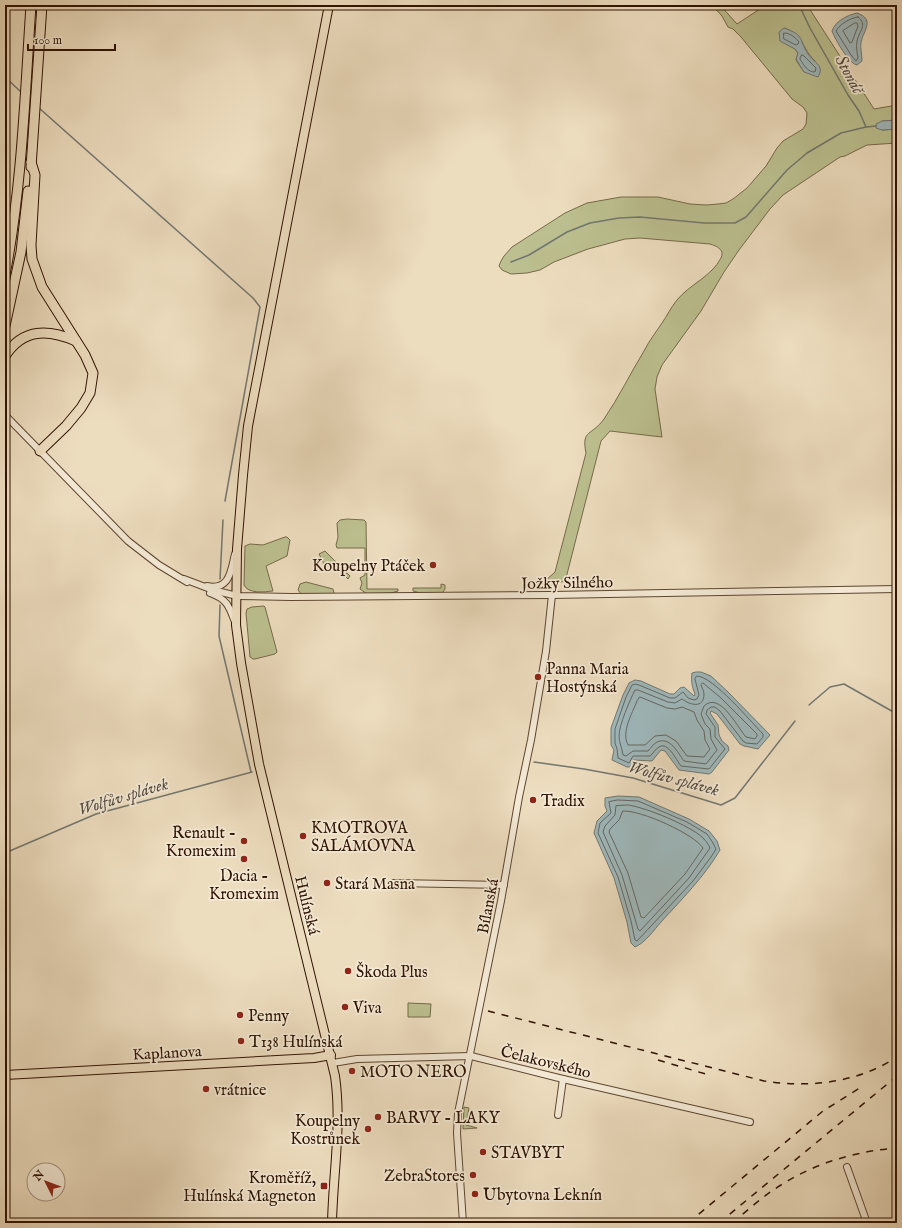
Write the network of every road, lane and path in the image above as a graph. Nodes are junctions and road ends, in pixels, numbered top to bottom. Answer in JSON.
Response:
{"nodes":[{"id":1,"x":31,"y":5,"type":"edge"},
{"id":2,"x":42,"y":5,"type":"edge"},
{"id":3,"x":329,"y":5,"type":"edge"},
{"id":4,"x":31,"y":162,"type":"junction"},
{"id":5,"x":5,"y":275,"type":"edge"},
{"id":6,"x":5,"y":326,"type":"edge"},
{"id":7,"x":76,"y":341,"type":"junction"},
{"id":8,"x":5,"y":356,"type":"edge"},
{"id":9,"x":5,"y":415,"type":"edge"},
{"id":10,"x":40,"y":451,"type":"junction"},
{"id":11,"x":238,"y":539,"type":"junction"},
{"id":12,"x":182,"y":578,"type":"junction"},
{"id":13,"x":897,"y":589,"type":"edge"},
{"id":14,"x":552,"y":595,"type":"junction"},
{"id":15,"x":237,"y":596,"type":"junction"},
{"id":16,"x":236,"y":625,"type":"junction"},
{"id":17,"x":394,"y":883,"type":"dead end"},
{"id":18,"x":504,"y":884,"type":"junction"},
{"id":19,"x":471,"y":1056,"type":"junction"},
{"id":20,"x":332,"y":1059,"type":"junction"},
{"id":21,"x":5,"y":1075,"type":"edge"},
{"id":22,"x":563,"y":1079,"type":"junction"},
{"id":23,"x":558,"y":1115,"type":"dead end"},
{"id":24,"x":750,"y":1122,"type":"dead end"},
{"id":25,"x":847,"y":1167,"type":"dead end"},
{"id":26,"x":332,"y":1223,"type":"edge"},
{"id":27,"x":463,"y":1223,"type":"edge"},
{"id":28,"x":867,"y":1223,"type":"edge"}],
"edges":[{"from":1,"to":5,"type":"highway"},
{"from":2,"to":4,"type":"highway"},
{"from":3,"to":11,"type":"main road","name":"Hulínská"},
{"from":4,"to":6,"type":"highway"},
{"from":4,"to":7,"type":"highway"},
{"from":7,"to":8,"type":"highway"},
{"from":7,"to":10,"type":"highway"},
{"from":9,"to":10,"type":"street"},
{"from":10,"to":12,"type":"street"},
{"from":11,"to":12,"type":"street"},
{"from":11,"to":15,"type":"main road","name":"Hulínská"},
{"from":12,"to":15,"type":"street","name":"Jožky Silného"},
{"from":12,"to":16,"type":"street"},
{"from":13,"to":14,"type":"street","name":"Jožky Silného"},
{"from":14,"to":15,"type":"street","name":"Jožky Silného"},
{"from":14,"to":18,"type":"street","name":"Bílanská"},
{"from":15,"to":16,"type":"main road","name":"Hulínská"},
{"from":16,"to":20,"type":"main road","name":"Hulínská"},
{"from":17,"to":18,"type":"street"},
{"from":18,"to":19,"type":"street","name":"Bílanská"},
{"from":19,"to":20,"type":"street","name":"Čelakovského"},
{"from":19,"to":22,"type":"street","name":"Čelakovského"},
{"from":19,"to":27,"type":"street","name":"Bílanská"},
{"from":20,"to":21,"type":"main road","name":"Kaplanova"},
{"from":20,"to":26,"type":"main road","name":"Hulínská"},
{"from":22,"to":23,"type":"street"},
{"from":22,"to":24,"type":"street","name":"Čelakovského"},
{"from":25,"to":28,"type":"street"}]}
